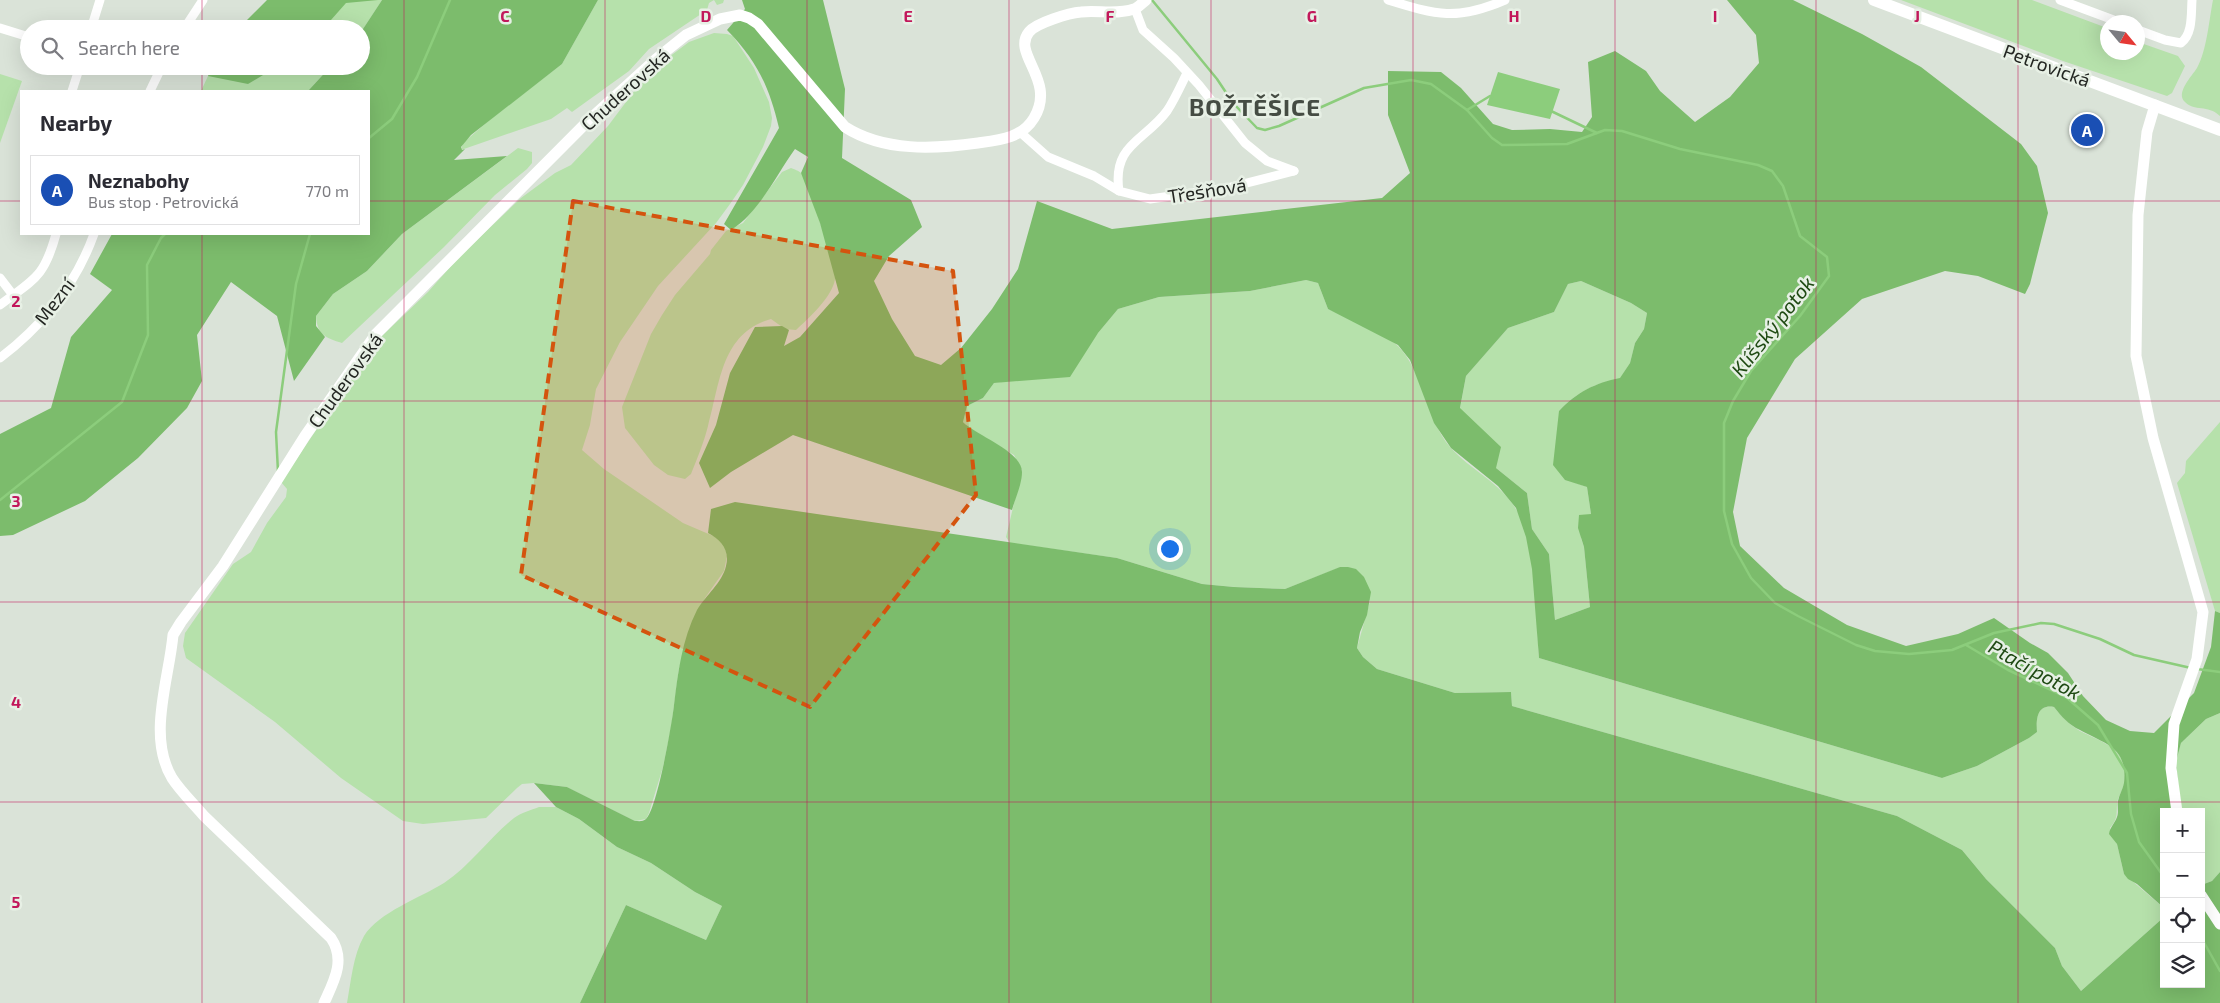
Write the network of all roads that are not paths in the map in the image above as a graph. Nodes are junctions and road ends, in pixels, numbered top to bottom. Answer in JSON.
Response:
{"nodes":[{"id":1,"x":100,"y":0,"type":"edge"},
{"id":2,"x":203,"y":0,"type":"edge"},
{"id":3,"x":1145,"y":0,"type":"edge"},
{"id":4,"x":1388,"y":0,"type":"edge"},
{"id":5,"x":1506,"y":0,"type":"edge"},
{"id":6,"x":1874,"y":0,"type":"edge"},
{"id":7,"x":2060,"y":0,"type":"edge"},
{"id":8,"x":2192,"y":0,"type":"edge"},
{"id":9,"x":1135,"y":9,"type":"junction"},
{"id":10,"x":2100,"y":15,"type":"edge"},
{"id":11,"x":94,"y":20,"type":"edge"},
{"id":12,"x":190,"y":20,"type":"edge"},
{"id":13,"x":0,"y":28,"type":"edge"},
{"id":14,"x":2145,"y":33,"type":"edge"},
{"id":15,"x":20,"y":34,"type":"edge"},
{"id":16,"x":1188,"y":73,"type":"junction"},
{"id":17,"x":77,"y":75,"type":"edge"},
{"id":18,"x":158,"y":75,"type":"edge"},
{"id":19,"x":72,"y":90,"type":"edge"},
{"id":20,"x":150,"y":90,"type":"edge"},
{"id":21,"x":2155,"y":105,"type":"junction"},
{"id":22,"x":2220,"y":130,"type":"edge"},
{"id":23,"x":1021,"y":133,"type":"junction"},
{"id":24,"x":1120,"y":191,"type":"junction"},
{"id":25,"x":56,"y":235,"type":"edge"},
{"id":26,"x":94,"y":235,"type":"edge"},
{"id":27,"x":0,"y":278,"type":"edge"},
{"id":28,"x":13,"y":295,"type":"junction"},
{"id":29,"x":0,"y":305,"type":"edge"},
{"id":30,"x":0,"y":358,"type":"edge"},
{"id":31,"x":2176,"y":808,"type":"edge"},
{"id":32,"x":2203,"y":898,"type":"edge"},
{"id":33,"x":2220,"y":924,"type":"edge"},
{"id":34,"x":324,"y":1003,"type":"edge"}],
"edges":[{"from":1,"to":11,"type":"street"},
{"from":2,"to":12,"type":"street"},
{"from":3,"to":9,"type":"street"},
{"from":4,"to":5,"type":"street"},
{"from":6,"to":21,"type":"main road","name":"Petrovická"},
{"from":7,"to":10,"type":"street"},
{"from":8,"to":14,"type":"street"},
{"from":9,"to":16,"type":"street"},
{"from":9,"to":23,"type":"street"},
{"from":13,"to":15,"type":"street"},
{"from":16,"to":24,"type":"street"},
{"from":16,"to":24,"type":"street","name":"Třešňová"},
{"from":17,"to":19,"type":"street"},
{"from":18,"to":20,"type":"street"},
{"from":21,"to":22,"type":"main road","name":"Petrovická"},
{"from":21,"to":31,"type":"street"},
{"from":23,"to":24,"type":"street","name":"Třešňová"},
{"from":23,"to":34,"type":"street","name":"Chuderovská"},
{"from":25,"to":28,"type":"street"},
{"from":26,"to":30,"type":"street","name":"Mezní"},
{"from":27,"to":28,"type":"street"},
{"from":28,"to":29,"type":"street"},
{"from":32,"to":33,"type":"street"}]}
